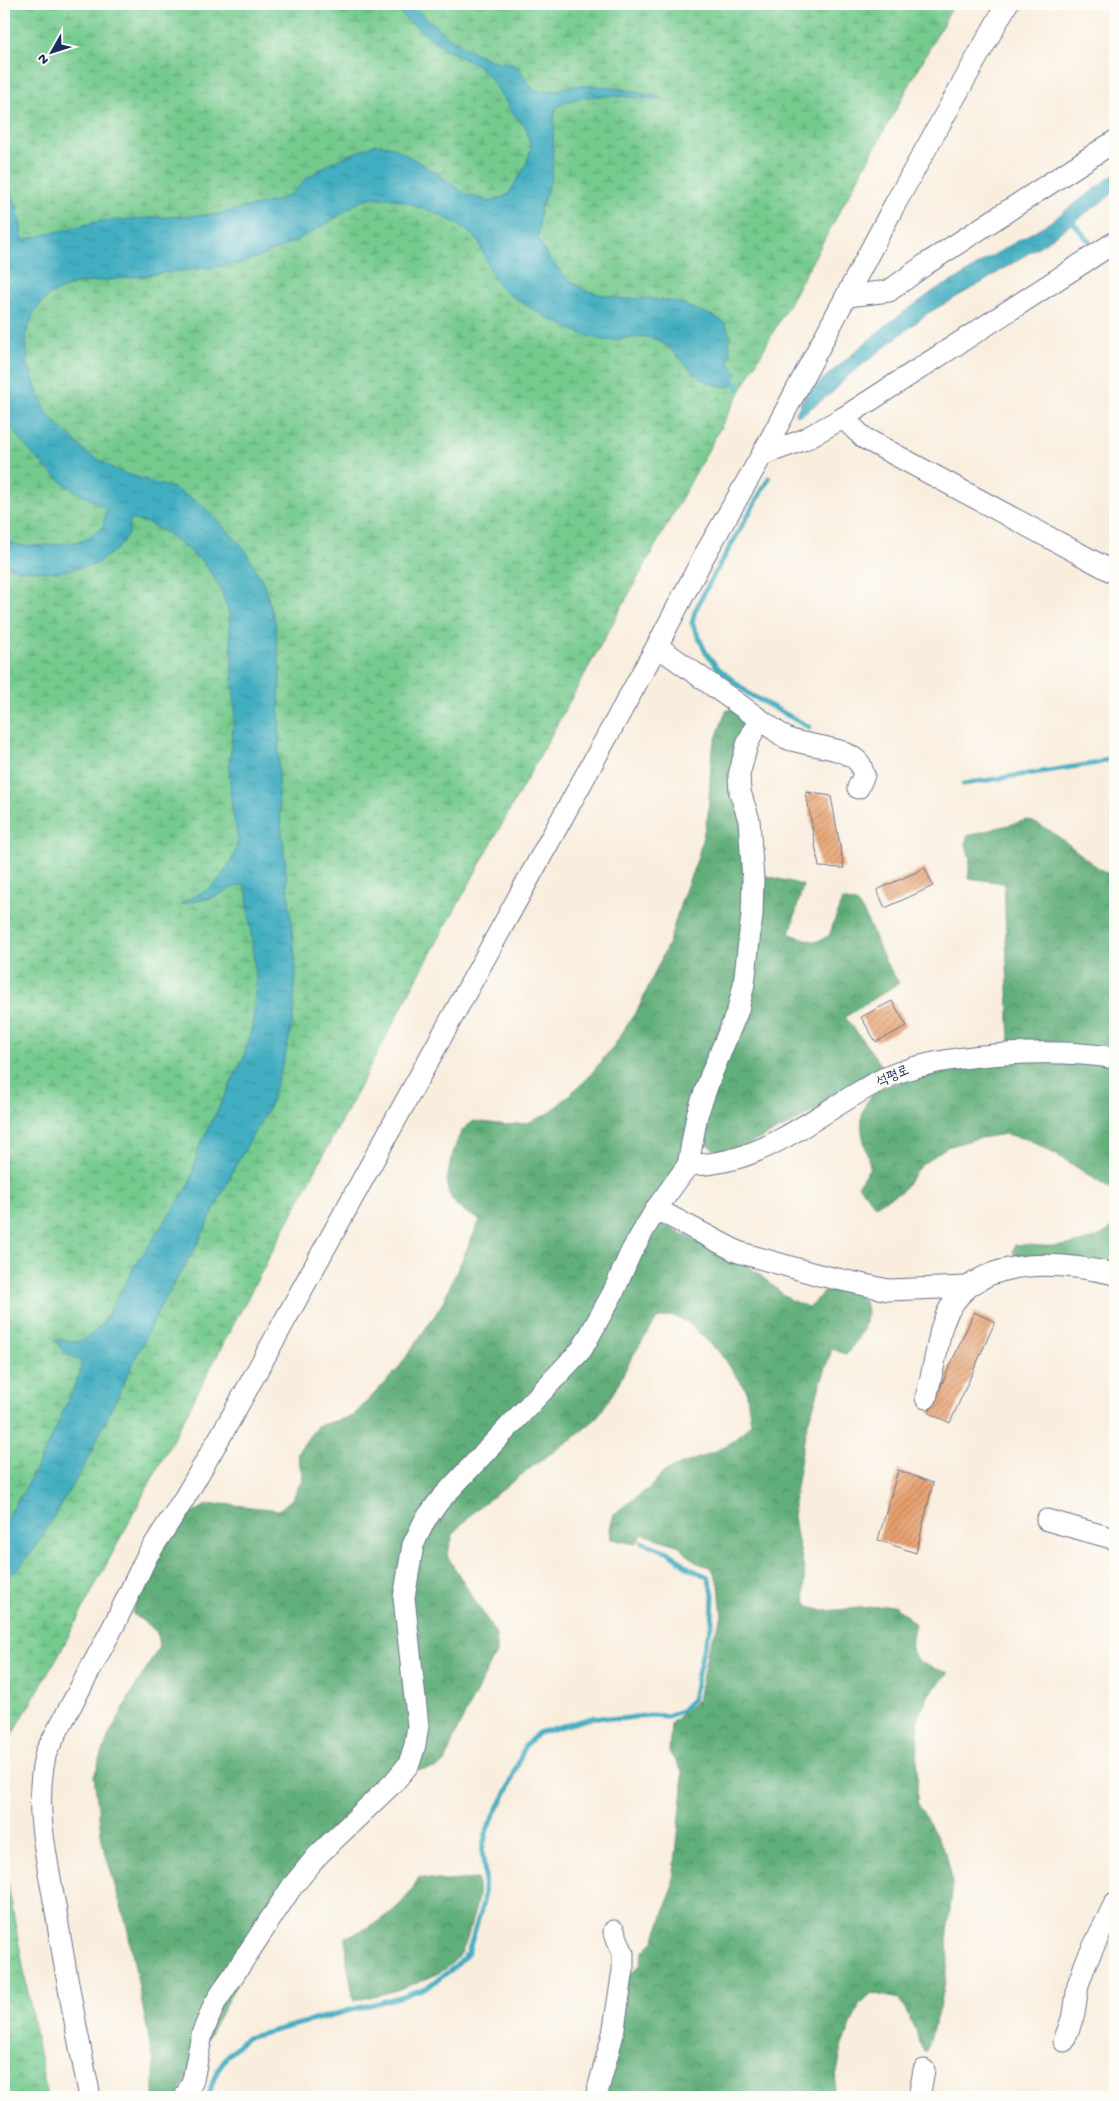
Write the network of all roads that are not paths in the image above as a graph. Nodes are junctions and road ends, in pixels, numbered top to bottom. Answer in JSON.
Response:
{"nodes":[{"id":1,"x":1008,"y":4,"type":"edge"},
{"id":2,"x":1115,"y":141,"type":"edge"},
{"id":3,"x":1115,"y":242,"type":"edge"},
{"id":4,"x":848,"y":296,"type":"junction"},
{"id":5,"x":842,"y":418,"type":"junction"},
{"id":6,"x":762,"y":455,"type":"junction"},
{"id":7,"x":1115,"y":573,"type":"edge"},
{"id":8,"x":656,"y":646,"type":"junction"},
{"id":9,"x":759,"y":719,"type":"junction"},
{"id":10,"x":858,"y":788,"type":"dead end"},
{"id":11,"x":1115,"y":1058,"type":"edge"},
{"id":12,"x":688,"y":1166,"type":"junction"},
{"id":13,"x":656,"y":1209,"type":"junction"},
{"id":14,"x":1115,"y":1274,"type":"edge"},
{"id":15,"x":966,"y":1287,"type":"junction"},
{"id":16,"x":926,"y":1398,"type":"dead end"},
{"id":17,"x":1047,"y":1520,"type":"dead end"},
{"id":18,"x":1115,"y":1539,"type":"edge"},
{"id":19,"x":1115,"y":1903,"type":"edge"},
{"id":20,"x":614,"y":1932,"type":"dead end"},
{"id":21,"x":1064,"y":2041,"type":"dead end"},
{"id":22,"x":924,"y":2070,"type":"dead end"},
{"id":23,"x":90,"y":2097,"type":"edge"},
{"id":24,"x":185,"y":2097,"type":"edge"},
{"id":25,"x":596,"y":2097,"type":"edge"},
{"id":26,"x":919,"y":2097,"type":"edge"}],
"edges":[{"from":1,"to":4,"type":"street"},
{"from":2,"to":4,"type":"street"},
{"from":3,"to":5,"type":"street"},
{"from":4,"to":6,"type":"street"},
{"from":5,"to":6,"type":"street"},
{"from":5,"to":7,"type":"street"},
{"from":6,"to":8,"type":"street"},
{"from":8,"to":9,"type":"street"},
{"from":8,"to":23,"type":"street"},
{"from":9,"to":10,"type":"street"},
{"from":9,"to":12,"type":"street"},
{"from":11,"to":12,"type":"street","name":"석평로"},
{"from":12,"to":13,"type":"street"},
{"from":13,"to":15,"type":"street"},
{"from":13,"to":24,"type":"street"},
{"from":14,"to":15,"type":"street"},
{"from":15,"to":16,"type":"street"},
{"from":17,"to":18,"type":"street"},
{"from":19,"to":21,"type":"street"},
{"from":20,"to":25,"type":"street"},
{"from":22,"to":26,"type":"street"}]}
